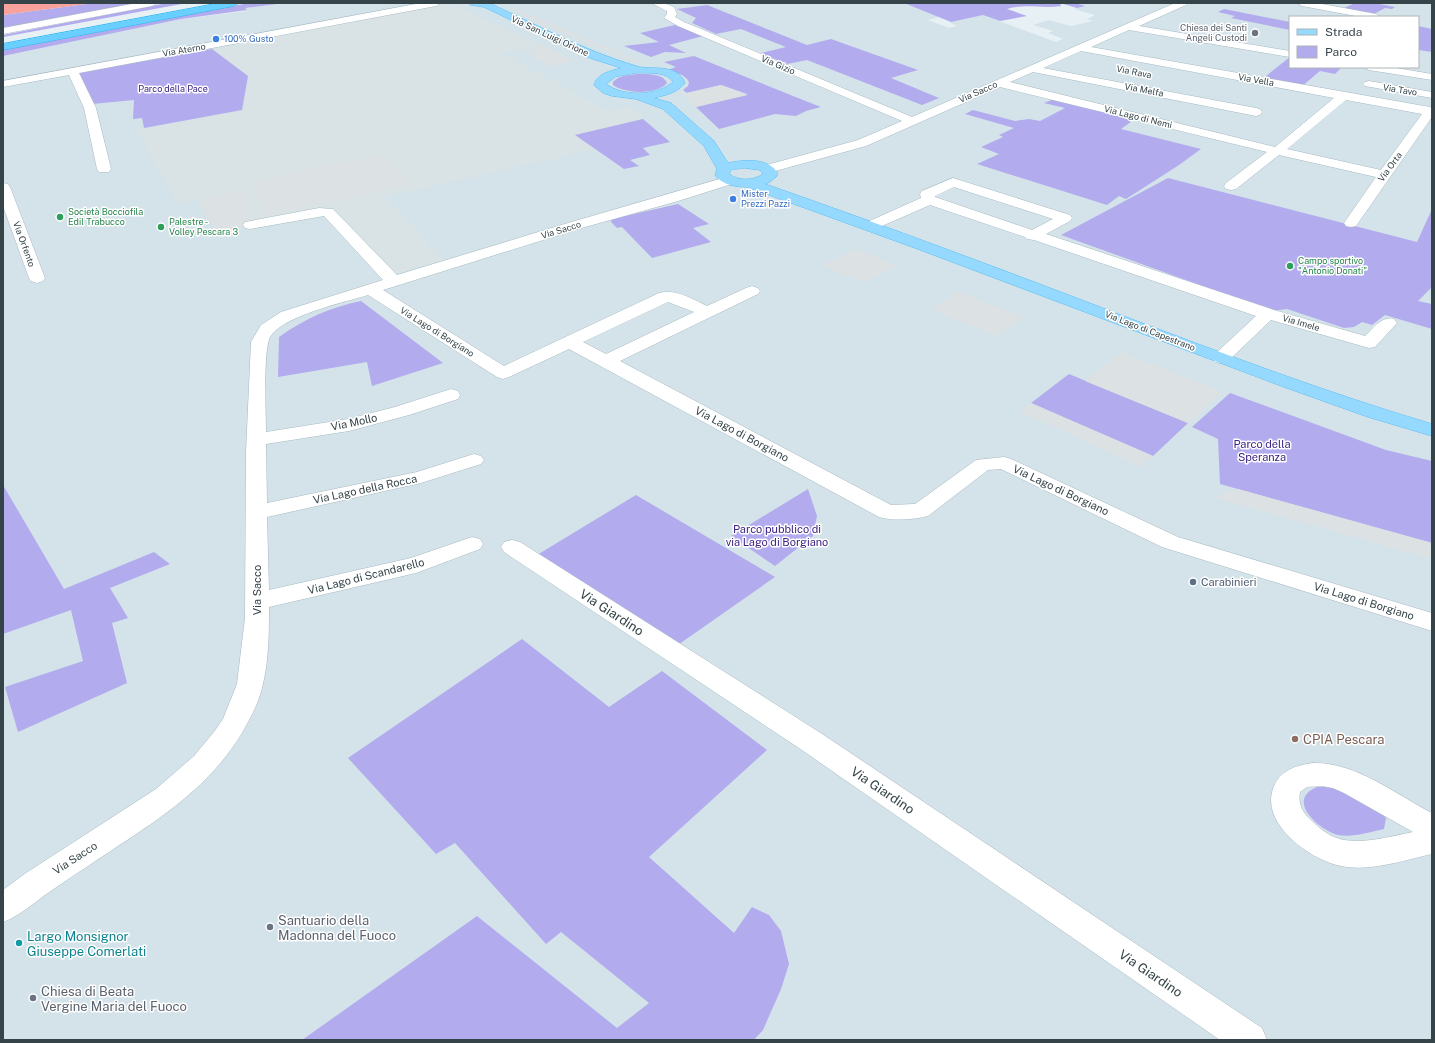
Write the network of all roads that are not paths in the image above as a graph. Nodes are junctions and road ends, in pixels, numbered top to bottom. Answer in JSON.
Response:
{"nodes":[{"id":1,"x":152,"y":3,"type":"edge"},
{"id":2,"x":213,"y":3,"type":"edge"},
{"id":3,"x":234,"y":3,"type":"edge"},
{"id":4,"x":436,"y":3,"type":"edge"},
{"id":5,"x":656,"y":3,"type":"edge"},
{"id":6,"x":1183,"y":3,"type":"edge"},
{"id":7,"x":1302,"y":3,"type":"edge"},
{"id":8,"x":480,"y":4,"type":"edge"},
{"id":9,"x":1371,"y":16,"type":"edge"},
{"id":10,"x":1129,"y":27,"type":"junction"},
{"id":11,"x":3,"y":31,"type":"edge"},
{"id":12,"x":3,"y":42,"type":"edge"},
{"id":13,"x":3,"y":46,"type":"edge"},
{"id":14,"x":1081,"y":48,"type":"junction"},
{"id":15,"x":1289,"y":54,"type":"edge"},
{"id":16,"x":594,"y":56,"type":"junction"},
{"id":17,"x":1058,"y":57,"type":"junction"},
{"id":18,"x":1081,"y":62,"type":"dead end"},
{"id":19,"x":1276,"y":62,"type":"dead end"},
{"id":20,"x":1375,"y":68,"type":"edge"},
{"id":21,"x":1032,"y":69,"type":"junction"},
{"id":22,"x":12,"y":70,"type":"dead end"},
{"id":23,"x":72,"y":70,"type":"junction"},
{"id":24,"x":637,"y":70,"type":"junction"},
{"id":25,"x":1264,"y":71,"type":"dead end"},
{"id":26,"x":605,"y":77,"type":"junction"},
{"id":27,"x":1432,"y":77,"type":"edge"},
{"id":28,"x":23,"y":79,"type":"junction"},
{"id":29,"x":1252,"y":79,"type":"junction"},
{"id":30,"x":999,"y":83,"type":"junction"},
{"id":31,"x":3,"y":84,"type":"edge"},
{"id":32,"x":1369,"y":84,"type":"dead end"},
{"id":33,"x":669,"y":91,"type":"junction"},
{"id":34,"x":1432,"y":95,"type":"edge"},
{"id":35,"x":632,"y":96,"type":"junction"},
{"id":36,"x":1343,"y":96,"type":"junction"},
{"id":37,"x":667,"y":106,"type":"junction"},
{"id":38,"x":1256,"y":112,"type":"dead end"},
{"id":39,"x":1431,"y":112,"type":"edge"},
{"id":40,"x":912,"y":121,"type":"junction"},
{"id":41,"x":709,"y":144,"type":"junction"},
{"id":42,"x":1277,"y":151,"type":"junction"},
{"id":43,"x":752,"y":164,"type":"junction"},
{"id":44,"x":104,"y":169,"type":"dead end"},
{"id":45,"x":767,"y":174,"type":"junction"},
{"id":46,"x":1384,"y":175,"type":"junction"},
{"id":47,"x":733,"y":178,"type":"junction"},
{"id":48,"x":1231,"y":186,"type":"dead end"},
{"id":49,"x":3,"y":187,"type":"edge"},
{"id":50,"x":788,"y":196,"type":"junction"},
{"id":51,"x":929,"y":200,"type":"junction"},
{"id":52,"x":1351,"y":223,"type":"dead end"},
{"id":53,"x":250,"y":225,"type":"dead end"},
{"id":54,"x":870,"y":226,"type":"junction"},
{"id":55,"x":1032,"y":236,"type":"junction"},
{"id":56,"x":37,"y":278,"type":"dead end"},
{"id":57,"x":394,"y":282,"type":"junction"},
{"id":58,"x":370,"y":289,"type":"junction"},
{"id":59,"x":752,"y":291,"type":"dead end"},
{"id":60,"x":707,"y":312,"type":"junction"},
{"id":61,"x":1268,"y":314,"type":"junction"},
{"id":62,"x":1388,"y":323,"type":"dead end"},
{"id":63,"x":570,"y":342,"type":"junction"},
{"id":64,"x":1221,"y":358,"type":"junction"},
{"id":65,"x":606,"y":361,"type":"junction"},
{"id":66,"x":451,"y":395,"type":"dead end"},
{"id":67,"x":1432,"y":430,"type":"edge"},
{"id":68,"x":256,"y":440,"type":"junction"},
{"id":69,"x":474,"y":460,"type":"dead end"},
{"id":70,"x":256,"y":512,"type":"junction"},
{"id":71,"x":472,"y":544,"type":"dead end"},
{"id":72,"x":512,"y":546,"type":"dead end"},
{"id":73,"x":258,"y":601,"type":"junction"},
{"id":74,"x":1432,"y":622,"type":"edge"},
{"id":75,"x":1432,"y":828,"type":"edge"},
{"id":76,"x":1432,"y":841,"type":"edge"},
{"id":77,"x":31,"y":887,"type":"junction"},
{"id":78,"x":3,"y":898,"type":"edge"},
{"id":79,"x":3,"y":908,"type":"edge"},
{"id":80,"x":1250,"y":1040,"type":"edge"}],
"edges":[{"from":1,"to":11,"type":"street"},
{"from":2,"to":12,"type":"highway"},
{"from":3,"to":13,"type":"highway"},
{"from":4,"to":23,"type":"street","name":"Via Aterno"},
{"from":5,"to":40,"type":"street","name":"Via Gizio"},
{"from":6,"to":10,"type":"street","name":"Via Sacco"},
{"from":7,"to":9,"type":"street"},
{"from":8,"to":16,"type":"main road","name":"Via San Luigi Orione"},
{"from":10,"to":14,"type":"street","name":"Via Sacco"},
{"from":10,"to":15,"type":"street"},
{"from":14,"to":17,"type":"street","name":"Via Sacco"},
{"from":14,"to":29,"type":"street","name":"Via Vella"},
{"from":15,"to":19,"type":"street"},
{"from":16,"to":24,"type":"main road","name":"Via San Luigi Orione"},
{"from":16,"to":26,"type":"main road","name":"Via San Luigi Orione"},
{"from":17,"to":18,"type":"street"},
{"from":17,"to":21,"type":"street","name":"Via Sacco"},
{"from":20,"to":27,"type":"street"},
{"from":21,"to":30,"type":"street","name":"Via Sacco"},
{"from":21,"to":38,"type":"street","name":"Via Melfa"},
{"from":22,"to":28,"type":"street"},
{"from":23,"to":28,"type":"street","name":"Via Aterno"},
{"from":23,"to":44,"type":"street"},
{"from":24,"to":26,"type":"main road"},
{"from":24,"to":33,"type":"main road"},
{"from":25,"to":29,"type":"street"},
{"from":26,"to":35,"type":"main road","name":"Via San Luigi Orione"},
{"from":28,"to":31,"type":"street","name":"Via Aterno"},
{"from":29,"to":36,"type":"street","name":"Via Vella"},
{"from":30,"to":40,"type":"street","name":"Via Sacco"},
{"from":30,"to":42,"type":"street","name":"Via Lago di Nemi"},
{"from":32,"to":34,"type":"street","name":"Via Tavo"},
{"from":33,"to":35,"type":"main road"},
{"from":33,"to":37,"type":"main road"},
{"from":35,"to":37,"type":"main road"},
{"from":36,"to":39,"type":"street","name":"Via Vella"},
{"from":36,"to":42,"type":"street"},
{"from":37,"to":41,"type":"main road"},
{"from":39,"to":46,"type":"street","name":"Via Orta"},
{"from":40,"to":45,"type":"street","name":"Via Sacco"},
{"from":41,"to":43,"type":"main road"},
{"from":41,"to":47,"type":"main road"},
{"from":42,"to":46,"type":"street","name":"Via Lago di Nemi"},
{"from":42,"to":48,"type":"street"},
{"from":43,"to":45,"type":"main road"},
{"from":43,"to":47,"type":"main road"},
{"from":45,"to":47,"type":"main road"},
{"from":45,"to":50,"type":"main road","name":"Via Lago di Capestrano"},
{"from":46,"to":52,"type":"street","name":"Via Orta"},
{"from":47,"to":50,"type":"main road","name":"Via Lago di Capestrano"},
{"from":47,"to":57,"type":"street","name":"Via Sacco"},
{"from":49,"to":56,"type":"street","name":"Via Orfento"},
{"from":50,"to":54,"type":"main road","name":"Via Lago di Capestrano"},
{"from":51,"to":54,"type":"street"},
{"from":51,"to":55,"type":"street"},
{"from":51,"to":55,"type":"street"},
{"from":53,"to":57,"type":"street"},
{"from":54,"to":64,"type":"main road","name":"Via Lago di Capestrano"},
{"from":55,"to":61,"type":"street"},
{"from":57,"to":58,"type":"street","name":"Via Sacco"},
{"from":58,"to":63,"type":"street","name":"Via Lago di Borgiano"},
{"from":58,"to":68,"type":"street","name":"Via Sacco"},
{"from":59,"to":60,"type":"street"},
{"from":60,"to":63,"type":"street","name":"Via Lago di Borgiano"},
{"from":60,"to":65,"type":"street"},
{"from":61,"to":62,"type":"street","name":"Via Imele"},
{"from":61,"to":64,"type":"street","name":"Via Imele"},
{"from":63,"to":65,"type":"street","name":"Via Lago di Borgiano"},
{"from":64,"to":67,"type":"main road","name":"Via Lago di Capestrano"},
{"from":65,"to":74,"type":"street","name":"Via Lago di Borgiano"},
{"from":66,"to":68,"type":"street","name":"Via Mollo"},
{"from":68,"to":70,"type":"street","name":"Via Sacco"},
{"from":69,"to":70,"type":"street","name":"Via Lago della Rocca"},
{"from":70,"to":73,"type":"street","name":"Via Sacco"},
{"from":71,"to":73,"type":"street","name":"Via Lago di Scandarello"},
{"from":72,"to":80,"type":"street","name":"Via Giardino"},
{"from":73,"to":77,"type":"street","name":"Via Sacco"},
{"from":75,"to":76,"type":"street"},
{"from":77,"to":78,"type":"street","name":"Via Sacco"},
{"from":77,"to":79,"type":"street","name":"Via Sacco"}]}
